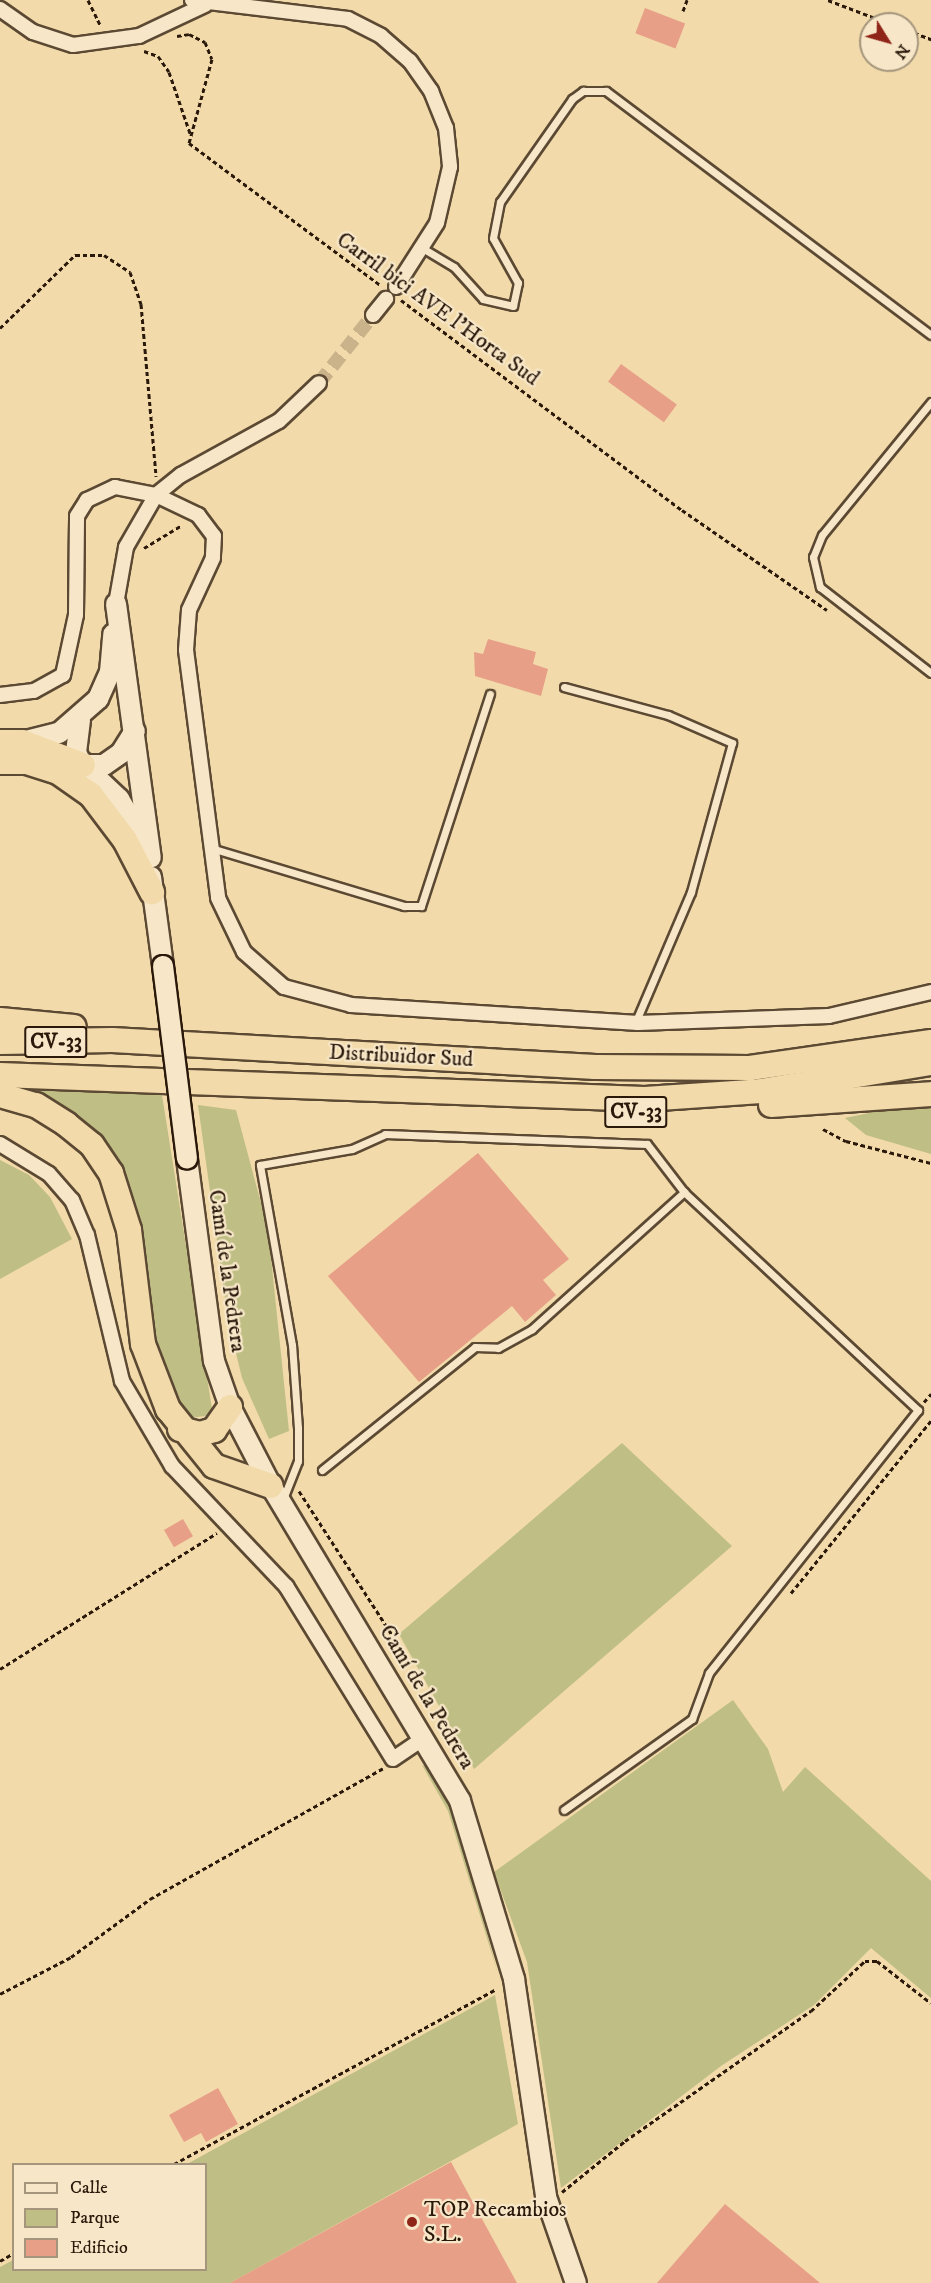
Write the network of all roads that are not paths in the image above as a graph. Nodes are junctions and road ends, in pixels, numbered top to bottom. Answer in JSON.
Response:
{"nodes":[{"id":1,"x":199,"y":3,"type":"edge"},
{"id":2,"x":0,"y":9,"type":"edge"},
{"id":3,"x":424,"y":249,"type":"junction"},
{"id":4,"x":374,"y":315,"type":"tunnel mouth"},
{"id":5,"x":931,"y":335,"type":"edge"},
{"id":6,"x":319,"y":383,"type":"tunnel mouth"},
{"id":7,"x":931,"y":402,"type":"edge"},
{"id":8,"x":156,"y":495,"type":"junction"},
{"id":9,"x":116,"y":604,"type":"junction"},
{"id":10,"x":931,"y":673,"type":"edge"},
{"id":11,"x":564,"y":687,"type":"dead end"},
{"id":12,"x":490,"y":694,"type":"dead end"},
{"id":13,"x":0,"y":695,"type":"edge"},
{"id":14,"x":80,"y":720,"type":"junction"},
{"id":15,"x":135,"y":731,"type":"junction"},
{"id":16,"x":11,"y":742,"type":"edge"},
{"id":17,"x":0,"y":752,"type":"edge"},
{"id":18,"x":0,"y":762,"type":"edge"},
{"id":19,"x":83,"y":765,"type":"junction"},
{"id":20,"x":211,"y":848,"type":"junction"},
{"id":21,"x":145,"y":863,"type":"junction"},
{"id":22,"x":152,"y":892,"type":"joint"},
{"id":23,"x":931,"y":992,"type":"edge"},
{"id":24,"x":0,"y":1020,"type":"edge"},
{"id":25,"x":635,"y":1023,"type":"junction"},
{"id":26,"x":931,"y":1030,"type":"edge"},
{"id":27,"x":112,"y":1040,"type":"junction"},
{"id":28,"x":0,"y":1042,"type":"edge"},
{"id":29,"x":931,"y":1042,"type":"edge"},
{"id":30,"x":931,"y":1063,"type":"edge"},
{"id":31,"x":802,"y":1064,"type":"junction"},
{"id":32,"x":0,"y":1075,"type":"edge"},
{"id":33,"x":341,"y":1089,"type":"junction"},
{"id":34,"x":931,"y":1094,"type":"edge"},
{"id":35,"x":0,"y":1095,"type":"edge"},
{"id":36,"x":0,"y":1144,"type":"edge"},
{"id":37,"x":684,"y":1192,"type":"junction"},
{"id":38,"x":230,"y":1407,"type":"junction"},
{"id":39,"x":180,"y":1429,"type":"junction"},
{"id":40,"x":322,"y":1470,"type":"dead end"},
{"id":41,"x":276,"y":1494,"type":"junction"},
{"id":42,"x":424,"y":1738,"type":"junction"},
{"id":43,"x":564,"y":1810,"type":"dead end"},
{"id":44,"x":576,"y":2283,"type":"edge"}],
"edges":[{"from":1,"to":2,"type":"street"},
{"from":1,"to":3,"type":"street"},
{"from":3,"to":4,"type":"street"},
{"from":3,"to":5,"type":"lane"},
{"from":6,"to":8,"type":"street"},
{"from":7,"to":10,"type":"lane"},
{"from":8,"to":9,"type":"street"},
{"from":8,"to":13,"type":"street"},
{"from":8,"to":20,"type":"street"},
{"from":9,"to":14,"type":"street"},
{"from":9,"to":15,"type":"street"},
{"from":11,"to":25,"type":"lane"},
{"from":12,"to":20,"type":"lane"},
{"from":14,"to":16,"type":"street"},
{"from":14,"to":19,"type":"street"},
{"from":15,"to":19,"type":"street"},
{"from":15,"to":21,"type":"street"},
{"from":16,"to":19,"type":"highway"},
{"from":17,"to":19,"type":"street"},
{"from":18,"to":21,"type":"highway"},
{"from":19,"to":21,"type":"street"},
{"from":20,"to":25,"type":"street"},
{"from":21,"to":22,"type":"highway"},
{"from":22,"to":38,"type":"street","name":"Camí de la Pedrera","bridge":true},
{"from":23,"to":25,"type":"street"},
{"from":24,"to":27,"type":"highway"},
{"from":26,"to":31,"type":"highway"},
{"from":27,"to":28,"type":"highway","name":"Distribuïdor Sud","number":"CV-33"},
{"from":27,"to":31,"type":"highway","name":"Distribuïdor Sud","number":"CV-33"},
{"from":29,"to":31,"type":"highway","number":"CV-33"},
{"from":30,"to":33,"type":"highway"},
{"from":32,"to":33,"type":"highway","name":"Distribuïdor Sud","number":"CV-33"},
{"from":33,"to":34,"type":"highway","number":"CV-33"},
{"from":35,"to":39,"type":"highway"},
{"from":36,"to":42,"type":"street"},
{"from":37,"to":40,"type":"lane"},
{"from":37,"to":41,"type":"lane"},
{"from":37,"to":43,"type":"lane"},
{"from":38,"to":39,"type":"highway"},
{"from":38,"to":41,"type":"street","name":"Camí de la Pedrera"},
{"from":39,"to":41,"type":"highway"},
{"from":41,"to":42,"type":"street","name":"Camí de la Pedrera"},
{"from":42,"to":44,"type":"street","name":"Camí de la Pedrera"}]}
